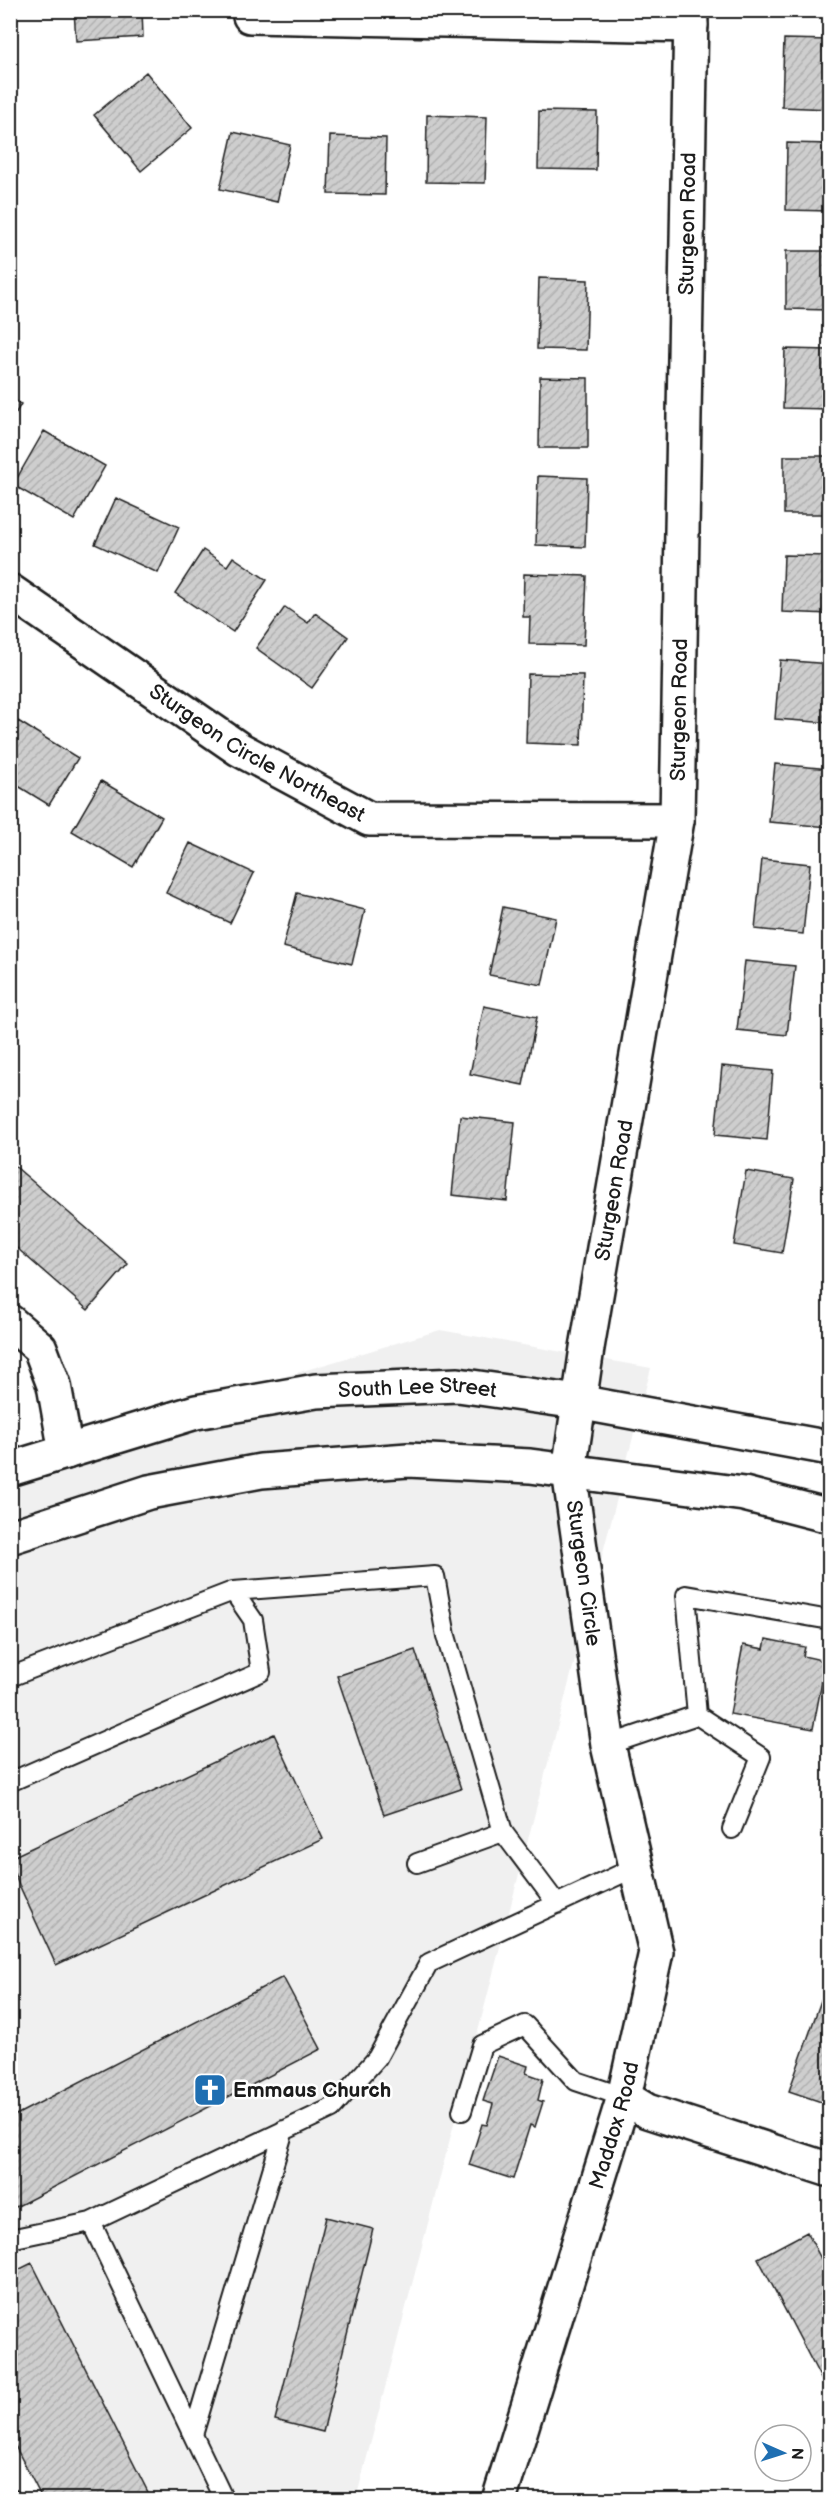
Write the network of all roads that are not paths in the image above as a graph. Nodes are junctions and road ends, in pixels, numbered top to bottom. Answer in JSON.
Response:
{"nodes":[{"id":1,"x":250,"y":16,"type":"dead end"},
{"id":2,"x":691,"y":18,"type":"edge"},
{"id":3,"x":10,"y":591,"type":"edge"},
{"id":4,"x":677,"y":820,"type":"junction"},
{"id":5,"x":10,"y":1322,"type":"edge"},
{"id":6,"x":578,"y":1402,"type":"junction"},
{"id":7,"x":830,"y":1448,"type":"edge"},
{"id":8,"x":66,"y":1452,"type":"junction"},
{"id":9,"x":10,"y":1469,"type":"edge"},
{"id":10,"x":569,"y":1471,"type":"junction"},
{"id":11,"x":830,"y":1516,"type":"edge"},
{"id":12,"x":10,"y":1537,"type":"edge"},
{"id":13,"x":233,"y":1591,"type":"junction"},
{"id":14,"x":830,"y":1620,"type":"edge"},
{"id":15,"x":10,"y":1677,"type":"edge"},
{"id":16,"x":697,"y":1715,"type":"junction"},
{"id":17,"x":608,"y":1745,"type":"junction"},
{"id":18,"x":10,"y":1782,"type":"edge"},
{"id":19,"x":732,"y":1829,"type":"dead end"},
{"id":20,"x":503,"y":1832,"type":"junction"},
{"id":21,"x":417,"y":1863,"type":"dead end"},
{"id":22,"x":636,"y":1867,"type":"junction"},
{"id":23,"x":557,"y":1904,"type":"junction"},
{"id":24,"x":624,"y":2097,"type":"junction"},
{"id":25,"x":462,"y":2111,"type":"dead end"},
{"id":26,"x":284,"y":2130,"type":"junction"},
{"id":27,"x":830,"y":2170,"type":"edge"},
{"id":28,"x":91,"y":2222,"type":"junction"},
{"id":29,"x":10,"y":2239,"type":"edge"},
{"id":30,"x":194,"y":2435,"type":"junction"},
{"id":31,"x":224,"y":2499,"type":"edge"},
{"id":32,"x":499,"y":2499,"type":"edge"}],
"edges":[{"from":1,"to":2,"type":"street"},
{"from":2,"to":4,"type":"street","name":"Sturgeon Road"},
{"from":3,"to":4,"type":"street","name":"Sturgeon Circle Northeast"},
{"from":4,"to":6,"type":"street","name":"Sturgeon Road"},
{"from":5,"to":8,"type":"street"},
{"from":6,"to":7,"type":"street","name":"South Lee Street"},
{"from":6,"to":8,"type":"street","name":"South Lee Street"},
{"from":6,"to":10,"type":"street","name":"Sturgeon Circle"},
{"from":8,"to":9,"type":"street","name":"South Lee Street"},
{"from":10,"to":11,"type":"street"},
{"from":10,"to":12,"type":"street"},
{"from":10,"to":17,"type":"street","name":"Sturgeon Circle"},
{"from":13,"to":15,"type":"lane"},
{"from":13,"to":18,"type":"lane"},
{"from":13,"to":20,"type":"lane"},
{"from":14,"to":16,"type":"lane"},
{"from":16,"to":17,"type":"lane"},
{"from":16,"to":19,"type":"lane"},
{"from":17,"to":22,"type":"street","name":"Maddox Road"},
{"from":20,"to":21,"type":"lane"},
{"from":20,"to":23,"type":"lane"},
{"from":22,"to":23,"type":"lane"},
{"from":22,"to":24,"type":"street","name":"Maddox Road"},
{"from":23,"to":26,"type":"lane"},
{"from":24,"to":25,"type":"lane"},
{"from":24,"to":27,"type":"street"},
{"from":24,"to":32,"type":"street","name":"Maddox Road"},
{"from":26,"to":28,"type":"lane"},
{"from":26,"to":30,"type":"lane"},
{"from":28,"to":29,"type":"lane"},
{"from":28,"to":30,"type":"lane"},
{"from":30,"to":31,"type":"lane"}]}
